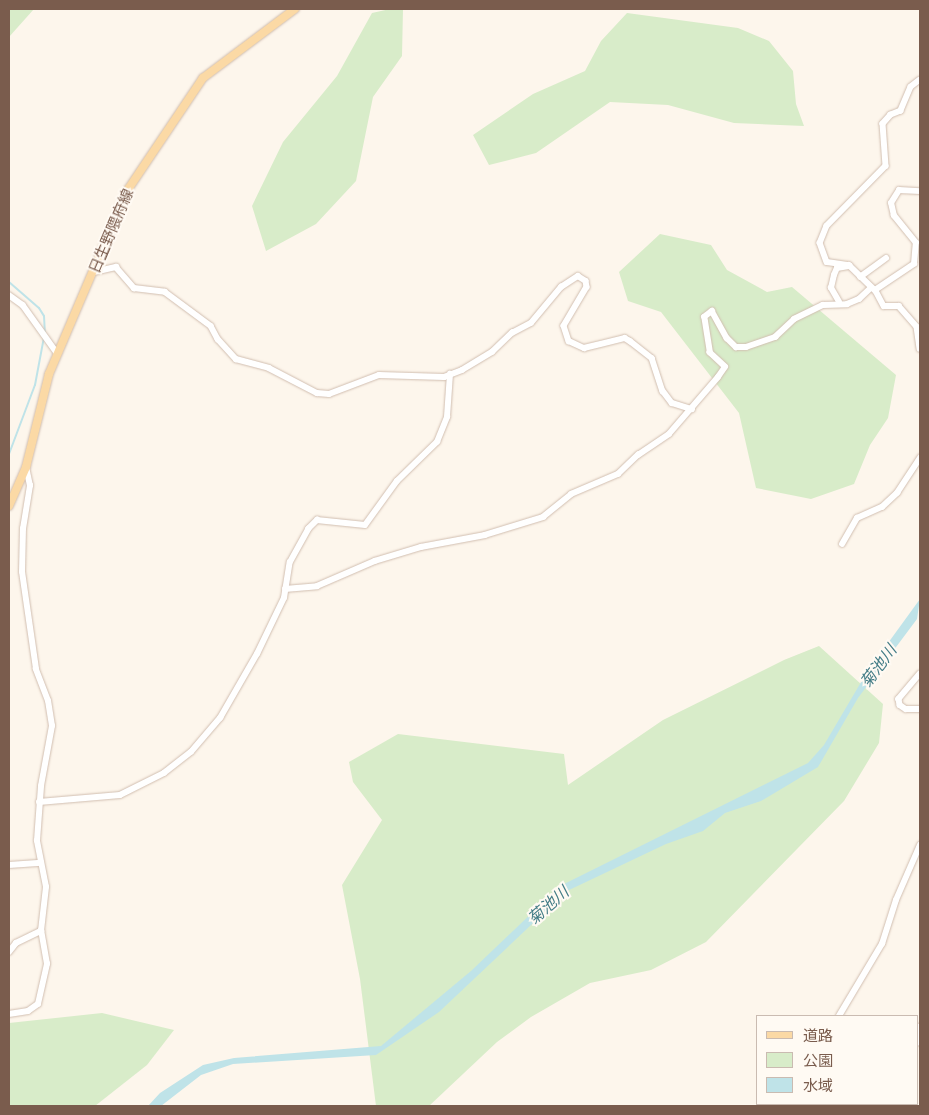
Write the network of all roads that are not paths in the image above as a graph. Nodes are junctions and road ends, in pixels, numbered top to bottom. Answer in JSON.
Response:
{"nodes":[{"id":1,"x":295,"y":9,"type":"edge"},
{"id":2,"x":920,"y":80,"type":"edge"},
{"id":3,"x":920,"y":191,"type":"edge"},
{"id":4,"x":886,"y":258,"type":"dead end"},
{"id":5,"x":850,"y":266,"type":"junction"},
{"id":6,"x":94,"y":272,"type":"junction"},
{"id":7,"x":860,"y":277,"type":"junction"},
{"id":8,"x":873,"y":289,"type":"junction"},
{"id":9,"x":9,"y":295,"type":"edge"},
{"id":10,"x":838,"y":302,"type":"junction"},
{"id":11,"x":920,"y":349,"type":"edge"},
{"id":12,"x":58,"y":354,"type":"junction"},
{"id":13,"x":450,"y":374,"type":"junction"},
{"id":14,"x":692,"y":409,"type":"junction"},
{"id":15,"x":920,"y":458,"type":"edge"},
{"id":16,"x":26,"y":467,"type":"junction"},
{"id":17,"x":9,"y":506,"type":"edge"},
{"id":18,"x":842,"y":544,"type":"dead end"},
{"id":19,"x":285,"y":589,"type":"junction"},
{"id":20,"x":920,"y":674,"type":"edge"},
{"id":21,"x":920,"y":709,"type":"edge"},
{"id":22,"x":40,"y":802,"type":"junction"},
{"id":23,"x":920,"y":845,"type":"edge"},
{"id":24,"x":41,"y":863,"type":"junction"},
{"id":25,"x":9,"y":865,"type":"edge"},
{"id":26,"x":41,"y":931,"type":"junction"},
{"id":27,"x":9,"y":952,"type":"edge"},
{"id":28,"x":9,"y":1014,"type":"edge"},
{"id":29,"x":840,"y":1015,"type":"edge"}],
"edges":[{"from":1,"to":6,"type":"main road","name":"日生野隈府線"},
{"from":2,"to":5,"type":"street"},
{"from":3,"to":8,"type":"street"},
{"from":4,"to":7,"type":"street"},
{"from":5,"to":7,"type":"street"},
{"from":5,"to":10,"type":"street"},
{"from":6,"to":12,"type":"main road","name":"日生野隈府線"},
{"from":6,"to":13,"type":"street"},
{"from":7,"to":8,"type":"street"},
{"from":8,"to":10,"type":"street"},
{"from":8,"to":11,"type":"street"},
{"from":9,"to":12,"type":"street"},
{"from":10,"to":14,"type":"street"},
{"from":12,"to":16,"type":"main road","name":"日生野隈府線"},
{"from":13,"to":14,"type":"street"},
{"from":13,"to":19,"type":"street"},
{"from":14,"to":19,"type":"street"},
{"from":15,"to":18,"type":"street"},
{"from":16,"to":17,"type":"main road","name":"日生野隈府線"},
{"from":16,"to":22,"type":"street"},
{"from":19,"to":22,"type":"street"},
{"from":20,"to":21,"type":"street"},
{"from":22,"to":24,"type":"street"},
{"from":23,"to":29,"type":"street"},
{"from":24,"to":25,"type":"street"},
{"from":24,"to":26,"type":"street"},
{"from":26,"to":27,"type":"street"},
{"from":26,"to":28,"type":"street"}]}
